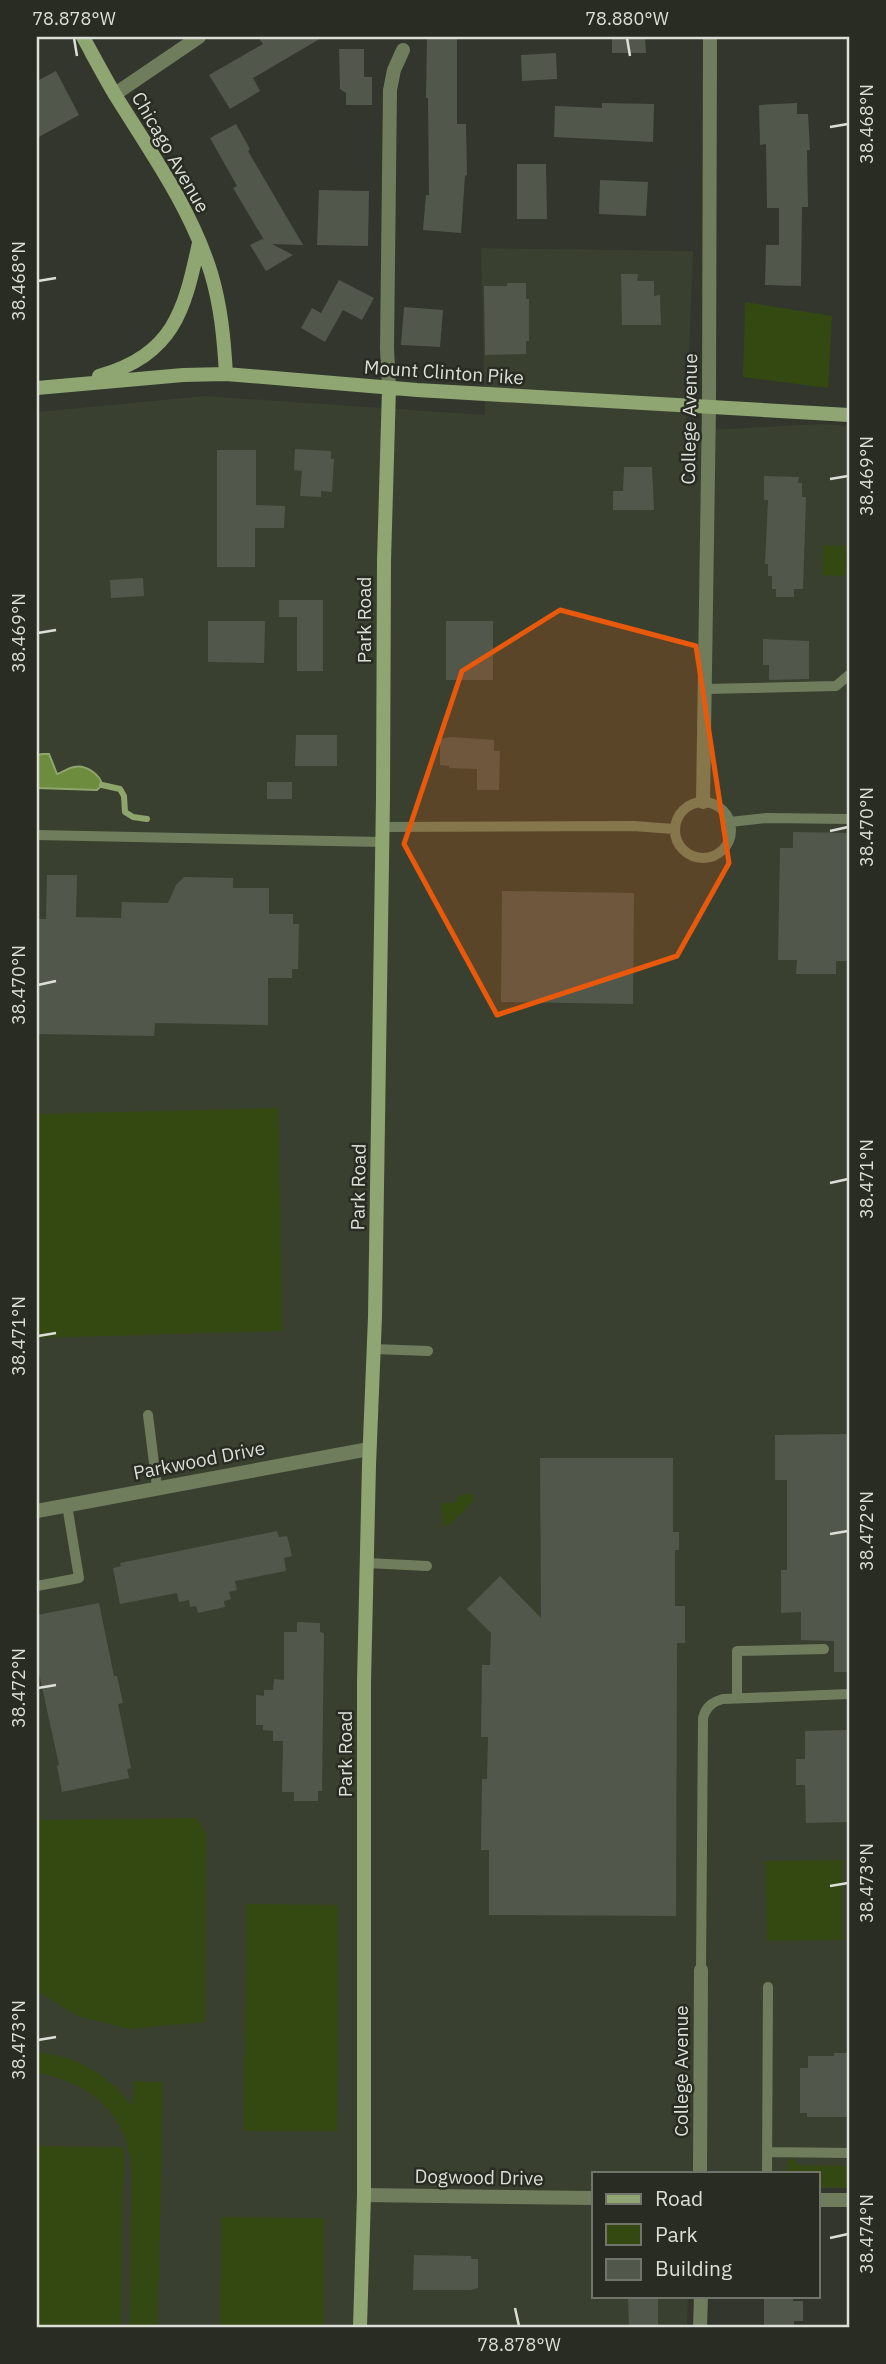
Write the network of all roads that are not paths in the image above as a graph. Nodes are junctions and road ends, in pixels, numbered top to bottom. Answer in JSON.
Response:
{"nodes":[{"id":1,"x":83,"y":37,"type":"edge"},
{"id":2,"x":199,"y":37,"type":"edge"},
{"id":3,"x":710,"y":37,"type":"edge"},
{"id":4,"x":403,"y":50,"type":"dead end"},
{"id":5,"x":115,"y":94,"type":"junction"},
{"id":6,"x":199,"y":242,"type":"junction"},
{"id":7,"x":226,"y":374,"type":"junction"},
{"id":8,"x":72,"y":384,"type":"junction"},
{"id":9,"x":37,"y":388,"type":"edge"},
{"id":10,"x":390,"y":388,"type":"junction"},
{"id":11,"x":709,"y":406,"type":"junction"},
{"id":12,"x":849,"y":415,"type":"edge"},
{"id":13,"x":849,"y":675,"type":"edge"},
{"id":14,"x":705,"y":689,"type":"junction"},
{"id":15,"x":703,"y":802,"type":"junction"},
{"id":16,"x":849,"y":819,"type":"edge"},
{"id":17,"x":730,"y":822,"type":"junction"},
{"id":18,"x":383,"y":827,"type":"junction"},
{"id":19,"x":674,"y":829,"type":"junction"},
{"id":20,"x":37,"y":835,"type":"edge"},
{"id":21,"x":382,"y":842,"type":"junction"},
{"id":22,"x":374,"y":1349,"type":"junction"},
{"id":23,"x":428,"y":1351,"type":"dead end"},
{"id":24,"x":148,"y":1415,"type":"dead end"},
{"id":25,"x":369,"y":1449,"type":"junction"},
{"id":26,"x":158,"y":1487,"type":"junction"},
{"id":27,"x":67,"y":1505,"type":"junction"},
{"id":28,"x":37,"y":1511,"type":"edge"},
{"id":29,"x":367,"y":1563,"type":"junction"},
{"id":30,"x":428,"y":1566,"type":"dead end"},
{"id":31,"x":37,"y":1586,"type":"edge"},
{"id":32,"x":824,"y":1649,"type":"dead end"},
{"id":33,"x":849,"y":1694,"type":"edge"},
{"id":34,"x":737,"y":1698,"type":"junction"},
{"id":35,"x":701,"y":1970,"type":"joint"},
{"id":36,"x":768,"y":1987,"type":"dead end"},
{"id":37,"x":767,"y":2152,"type":"junction"},
{"id":38,"x":849,"y":2153,"type":"edge"},
{"id":39,"x":700,"y":2172,"type":"edge"},
{"id":40,"x":767,"y":2172,"type":"edge"},
{"id":41,"x":364,"y":2195,"type":"junction"},
{"id":42,"x":592,"y":2198,"type":"edge"},
{"id":43,"x":820,"y":2200,"type":"edge"},
{"id":44,"x":849,"y":2200,"type":"edge"},
{"id":45,"x":701,"y":2298,"type":"edge"},
{"id":46,"x":360,"y":2327,"type":"edge"},
{"id":47,"x":700,"y":2327,"type":"edge"}],
"edges":[{"from":1,"to":5,"type":"street","name":"Chicago Avenue"},
{"from":2,"to":5,"type":"street"},
{"from":3,"to":11,"type":"street","name":"College Avenue"},
{"from":4,"to":10,"type":"street","name":"Park Road"},
{"from":5,"to":6,"type":"street","name":"Chicago Avenue"},
{"from":6,"to":7,"type":"street","name":"Chicago Avenue"},
{"from":6,"to":8,"type":"street"},
{"from":7,"to":8,"type":"street","name":"Mount Clinton Pike"},
{"from":7,"to":10,"type":"street","name":"Mount Clinton Pike"},
{"from":8,"to":9,"type":"street","name":"Mount Clinton Pike"},
{"from":10,"to":11,"type":"street","name":"Mount Clinton Pike"},
{"from":10,"to":18,"type":"street","name":"Park Road"},
{"from":11,"to":12,"type":"street","name":"Mount Clinton Pike"},
{"from":11,"to":14,"type":"street","name":"College Avenue"},
{"from":13,"to":14,"type":"lane"},
{"from":14,"to":15,"type":"street","name":"College Avenue"},
{"from":15,"to":17,"type":"lane"},
{"from":15,"to":19,"type":"lane"},
{"from":16,"to":17,"type":"lane"},
{"from":17,"to":19,"type":"lane"},
{"from":18,"to":19,"type":"lane"},
{"from":18,"to":21,"type":"street","name":"Park Road"},
{"from":20,"to":21,"type":"lane"},
{"from":21,"to":22,"type":"street","name":"Park Road"},
{"from":22,"to":23,"type":"lane"},
{"from":22,"to":25,"type":"street","name":"Park Road"},
{"from":24,"to":26,"type":"lane"},
{"from":25,"to":26,"type":"street","name":"Parkwood Drive"},
{"from":25,"to":29,"type":"street","name":"Park Road"},
{"from":26,"to":27,"type":"street","name":"Parkwood Drive"},
{"from":27,"to":28,"type":"street","name":"Parkwood Drive"},
{"from":27,"to":31,"type":"lane"},
{"from":29,"to":30,"type":"lane"},
{"from":29,"to":41,"type":"street","name":"Park Road"},
{"from":32,"to":34,"type":"lane"},
{"from":33,"to":34,"type":"lane"},
{"from":34,"to":35,"type":"lane"},
{"from":35,"to":39,"type":"street","name":"College Avenue"},
{"from":36,"to":37,"type":"lane"},
{"from":37,"to":38,"type":"lane"},
{"from":37,"to":40,"type":"lane"},
{"from":41,"to":42,"type":"street","name":"Dogwood Drive"},
{"from":41,"to":46,"type":"street","name":"Park Road"},
{"from":43,"to":44,"type":"street"},
{"from":45,"to":47,"type":"street"}]}
